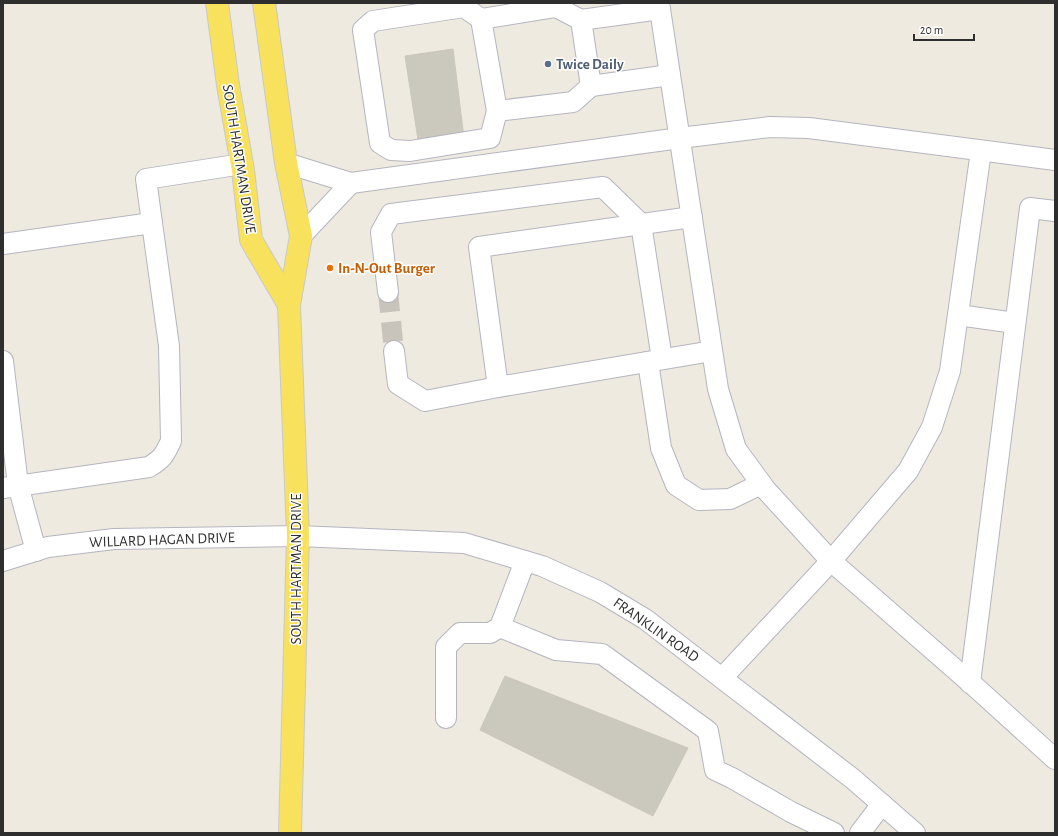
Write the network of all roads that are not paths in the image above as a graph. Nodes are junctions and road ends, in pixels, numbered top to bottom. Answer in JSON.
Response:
{"nodes":[{"id":1,"x":217,"y":3,"type":"edge"},
{"id":2,"x":264,"y":3,"type":"edge"},
{"id":3,"x":660,"y":6,"type":"edge"},
{"id":4,"x":481,"y":19,"type":"junction"},
{"id":5,"x":581,"y":20,"type":"junction"},
{"id":6,"x":670,"y":75,"type":"junction"},
{"id":7,"x":591,"y":86,"type":"junction"},
{"id":8,"x":497,"y":111,"type":"junction"},
{"id":9,"x":680,"y":138,"type":"junction"},
{"id":10,"x":981,"y":150,"type":"junction"},
{"id":11,"x":1055,"y":160,"type":"edge"},
{"id":12,"x":286,"y":163,"type":"junction"},
{"id":13,"x":242,"y":164,"type":"junction"},
{"id":14,"x":351,"y":183,"type":"junction"},
{"id":15,"x":1055,"y":211,"type":"edge"},
{"id":16,"x":692,"y":218,"type":"junction"},
{"id":17,"x":152,"y":223,"type":"junction"},
{"id":18,"x":641,"y":224,"type":"junction"},
{"id":19,"x":301,"y":236,"type":"junction"},
{"id":20,"x":3,"y":244,"type":"edge"},
{"id":21,"x":388,"y":292,"type":"tunnel mouth"},
{"id":22,"x":289,"y":305,"type":"junction"},
{"id":23,"x":958,"y":315,"type":"junction"},
{"id":24,"x":1015,"y":323,"type":"junction"},
{"id":25,"x":394,"y":351,"type":"tunnel mouth"},
{"id":26,"x":712,"y":351,"type":"junction"},
{"id":27,"x":655,"y":360,"type":"junction"},
{"id":28,"x":3,"y":361,"type":"edge"},
{"id":29,"x":498,"y":387,"type":"junction"},
{"id":30,"x":761,"y":484,"type":"junction"},
{"id":31,"x":10,"y":487,"type":"edge"},
{"id":32,"x":298,"y":536,"type":"junction"},
{"id":33,"x":36,"y":551,"type":"junction"},
{"id":34,"x":3,"y":561,"type":"edge"},
{"id":35,"x":525,"y":561,"type":"junction"},
{"id":36,"x":831,"y":561,"type":"junction"},
{"id":37,"x":500,"y":627,"type":"junction"},
{"id":38,"x":722,"y":678,"type":"junction"},
{"id":39,"x":970,"y":683,"type":"junction"},
{"id":40,"x":446,"y":718,"type":"dead end"},
{"id":41,"x":1055,"y":760,"type":"edge"},
{"id":42,"x":882,"y":804,"type":"junction"},
{"id":43,"x":290,"y":833,"type":"edge"},
{"id":44,"x":834,"y":833,"type":"edge"},
{"id":45,"x":860,"y":833,"type":"edge"},
{"id":46,"x":915,"y":833,"type":"edge"}],
"edges":[{"from":1,"to":13,"type":"main road","name":"SOUTH HARTMAN DRIVE"},
{"from":2,"to":12,"type":"main road","name":"SOUTH HARTMAN DRIVE"},
{"from":3,"to":5,"type":"street"},
{"from":3,"to":6,"type":"street"},
{"from":4,"to":5,"type":"street"},
{"from":4,"to":8,"type":"street"},
{"from":4,"to":8,"type":"street"},
{"from":5,"to":7,"type":"street"},
{"from":6,"to":7,"type":"street"},
{"from":6,"to":9,"type":"street"},
{"from":7,"to":8,"type":"street"},
{"from":9,"to":10,"type":"street"},
{"from":9,"to":14,"type":"street"},
{"from":9,"to":16,"type":"street"},
{"from":10,"to":11,"type":"street"},
{"from":10,"to":23,"type":"street"},
{"from":12,"to":14,"type":"street"},
{"from":12,"to":19,"type":"main road","name":"SOUTH HARTMAN DRIVE"},
{"from":13,"to":17,"type":"street"},
{"from":13,"to":22,"type":"main road","name":"SOUTH HARTMAN DRIVE"},
{"from":14,"to":19,"type":"street"},
{"from":15,"to":24,"type":"street"},
{"from":16,"to":18,"type":"street"},
{"from":16,"to":26,"type":"street"},
{"from":17,"to":20,"type":"street"},
{"from":17,"to":31,"type":"street"},
{"from":18,"to":21,"type":"street"},
{"from":18,"to":27,"type":"street"},
{"from":18,"to":29,"type":"street"},
{"from":19,"to":22,"type":"main road","name":"SOUTH HARTMAN DRIVE"},
{"from":22,"to":32,"type":"main road","name":"SOUTH HARTMAN DRIVE"},
{"from":23,"to":24,"type":"street"},
{"from":23,"to":36,"type":"street"},
{"from":24,"to":39,"type":"street"},
{"from":25,"to":29,"type":"street"},
{"from":26,"to":27,"type":"street"},
{"from":26,"to":30,"type":"street"},
{"from":27,"to":29,"type":"street"},
{"from":27,"to":30,"type":"street"},
{"from":28,"to":31,"type":"street"},
{"from":30,"to":36,"type":"street"},
{"from":31,"to":33,"type":"street"},
{"from":32,"to":33,"type":"street","name":"WILLARD HAGAN DRIVE"},
{"from":32,"to":35,"type":"street","name":"FRANKLIN ROAD"},
{"from":32,"to":43,"type":"main road","name":"SOUTH HARTMAN DRIVE"},
{"from":33,"to":34,"type":"street","name":"WILLARD HAGAN DRIVE"},
{"from":35,"to":37,"type":"street"},
{"from":35,"to":38,"type":"street","name":"FRANKLIN ROAD"},
{"from":36,"to":38,"type":"street"},
{"from":36,"to":39,"type":"street"},
{"from":37,"to":40,"type":"street"},
{"from":37,"to":44,"type":"street"},
{"from":38,"to":42,"type":"street","name":"FRANKLIN ROAD"},
{"from":39,"to":41,"type":"street"},
{"from":42,"to":45,"type":"street"},
{"from":42,"to":46,"type":"street","name":"FRANKLIN ROAD"}]}
